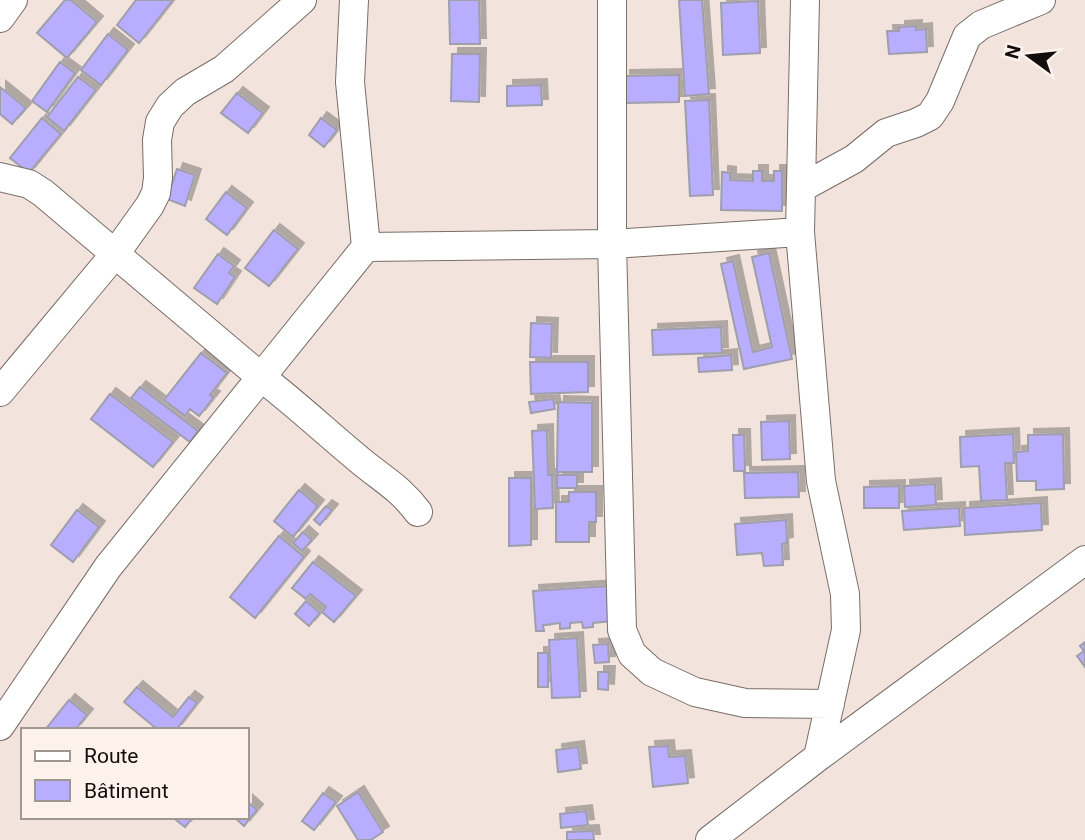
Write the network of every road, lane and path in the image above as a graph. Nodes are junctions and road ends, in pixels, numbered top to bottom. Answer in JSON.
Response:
{"nodes":[{"id":1,"x":13,"y":0,"type":"edge"},
{"id":2,"x":302,"y":0,"type":"edge"},
{"id":3,"x":355,"y":0,"type":"edge"},
{"id":4,"x":612,"y":0,"type":"edge"},
{"id":5,"x":805,"y":0,"type":"edge"},
{"id":6,"x":1041,"y":0,"type":"edge"},
{"id":7,"x":0,"y":18,"type":"edge"},
{"id":8,"x":0,"y":177,"type":"edge"},
{"id":9,"x":800,"y":188,"type":"junction"},
{"id":10,"x":800,"y":232,"type":"junction"},
{"id":11,"x":612,"y":244,"type":"junction"},
{"id":12,"x":366,"y":247,"type":"junction"},
{"id":13,"x":115,"y":254,"type":"junction"},
{"id":14,"x":261,"y":377,"type":"junction"},
{"id":15,"x":0,"y":392,"type":"edge"},
{"id":16,"x":418,"y":512,"type":"dead end"},
{"id":17,"x":1085,"y":561,"type":"edge"},
{"id":18,"x":830,"y":704,"type":"junction"},
{"id":19,"x":0,"y":726,"type":"edge"},
{"id":20,"x":818,"y":757,"type":"junction"},
{"id":21,"x":710,"y":840,"type":"edge"}],
"edges":[{"from":1,"to":7,"type":"street"},
{"from":2,"to":13,"type":"street"},
{"from":3,"to":12,"type":"street"},
{"from":4,"to":11,"type":"street"},
{"from":5,"to":9,"type":"street"},
{"from":6,"to":9,"type":"street"},
{"from":8,"to":13,"type":"street"},
{"from":9,"to":10,"type":"street"},
{"from":10,"to":11,"type":"street"},
{"from":10,"to":18,"type":"street"},
{"from":11,"to":12,"type":"street"},
{"from":11,"to":18,"type":"street"},
{"from":12,"to":14,"type":"street"},
{"from":13,"to":14,"type":"street"},
{"from":13,"to":15,"type":"street"},
{"from":14,"to":16,"type":"street"},
{"from":14,"to":19,"type":"street"},
{"from":17,"to":20,"type":"street"},
{"from":18,"to":20,"type":"street"},
{"from":20,"to":21,"type":"street"}]}
